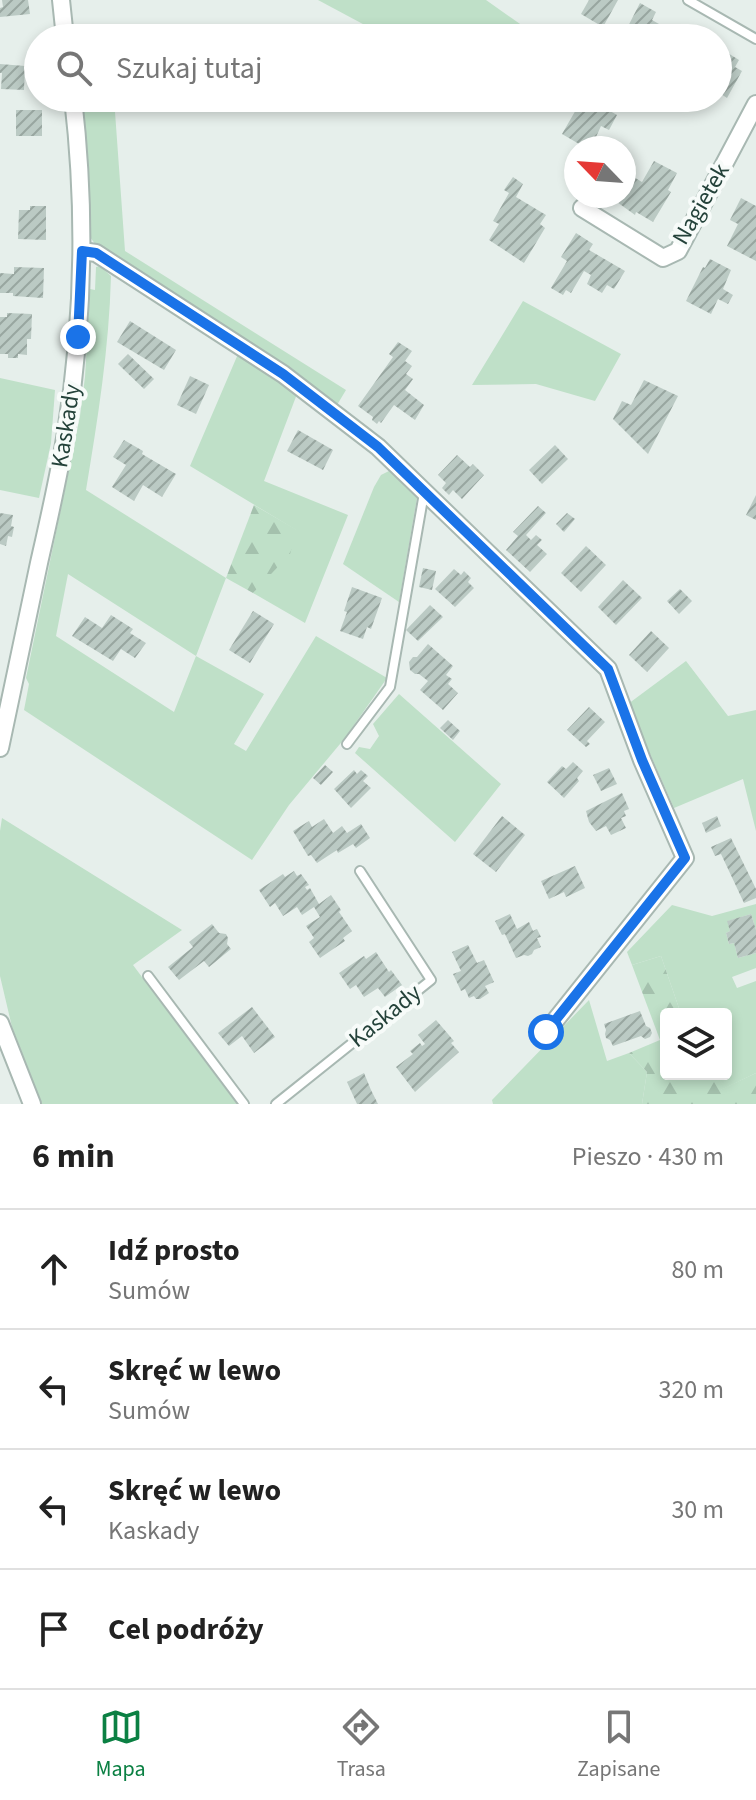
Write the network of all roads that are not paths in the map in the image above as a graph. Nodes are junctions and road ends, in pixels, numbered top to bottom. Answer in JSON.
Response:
{"nodes":[{"id":1,"x":61,"y":0,"type":"edge"},
{"id":2,"x":688,"y":0,"type":"edge"},
{"id":3,"x":64,"y":24,"type":"edge"},
{"id":4,"x":730,"y":24,"type":"edge"},
{"id":5,"x":732,"y":25,"type":"edge"},
{"id":6,"x":756,"y":39,"type":"edge"},
{"id":7,"x":756,"y":104,"type":"edge"},
{"id":8,"x":74,"y":112,"type":"edge"},
{"id":9,"x":582,"y":208,"type":"dead end"},
{"id":10,"x":82,"y":251,"type":"junction"},
{"id":11,"x":424,"y":493,"type":"junction"},
{"id":12,"x":347,"y":744,"type":"dead end"},
{"id":13,"x":0,"y":748,"type":"edge"},
{"id":14,"x":360,"y":871,"type":"dead end"},
{"id":15,"x":148,"y":976,"type":"dead end"},
{"id":16,"x":0,"y":1023,"type":"edge"},
{"id":17,"x":546,"y":1032,"type":"dead end"},
{"id":18,"x":32,"y":1104,"type":"edge"},
{"id":19,"x":244,"y":1104,"type":"edge"},
{"id":20,"x":276,"y":1104,"type":"edge"}],
"edges":[{"from":1,"to":3,"type":"street"},
{"from":2,"to":4,"type":"lane"},
{"from":5,"to":6,"type":"lane"},
{"from":7,"to":9,"type":"street","name":"Nagietek"},
{"from":8,"to":10,"type":"street","name":"Kaskady"},
{"from":10,"to":11,"type":"street"},
{"from":10,"to":13,"type":"street","name":"Kaskady"},
{"from":11,"to":12,"type":"lane"},
{"from":11,"to":17,"type":"street"},
{"from":14,"to":20,"type":"lane","name":"Kaskady"},
{"from":15,"to":19,"type":"lane"},
{"from":16,"to":18,"type":"street"}]}
